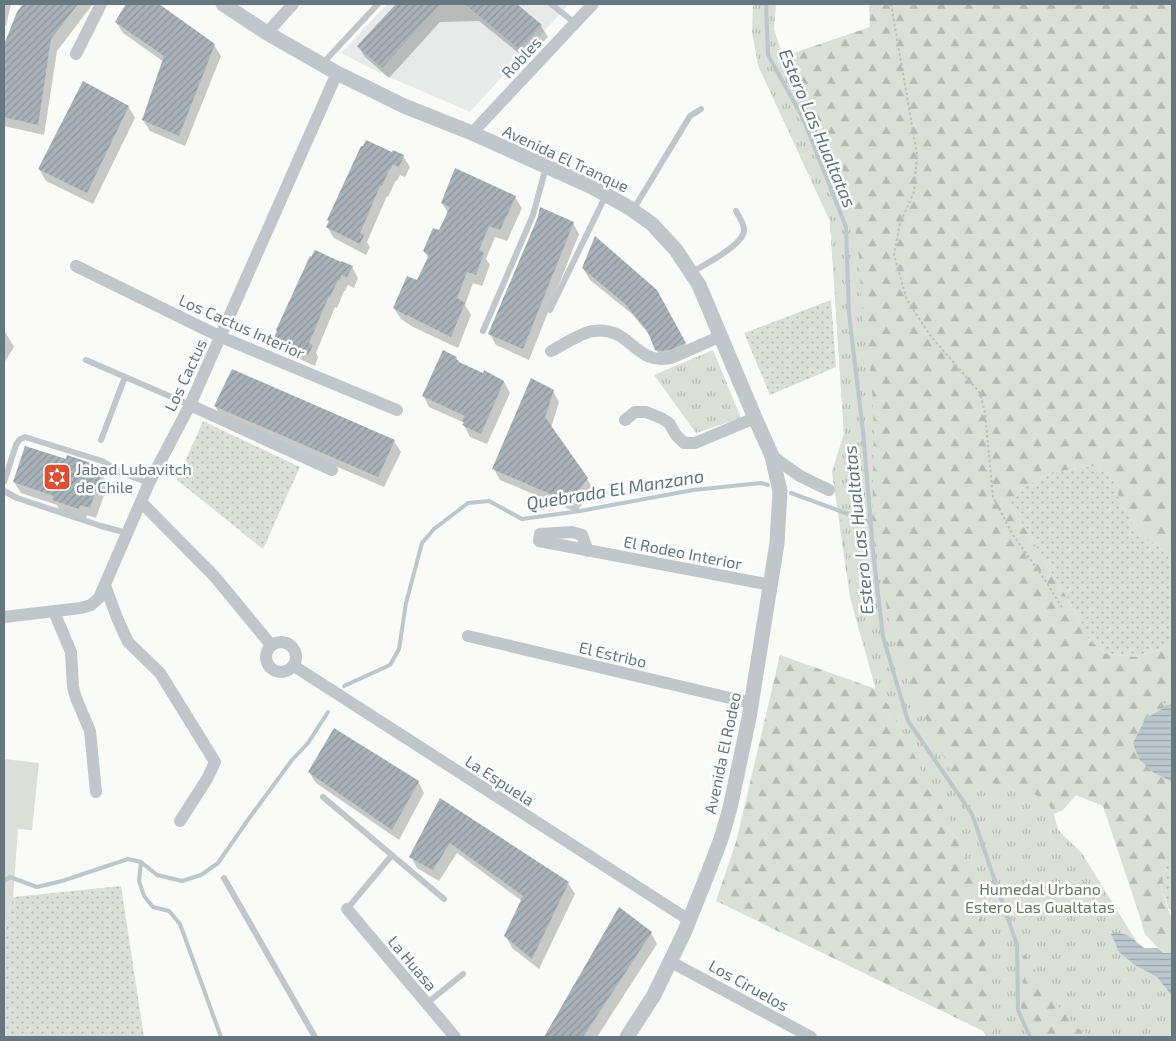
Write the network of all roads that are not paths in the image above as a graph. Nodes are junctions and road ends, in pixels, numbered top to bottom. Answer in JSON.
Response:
{"nodes":[{"id":1,"x":101,"y":4,"type":"edge"},
{"id":2,"x":223,"y":4,"type":"edge"},
{"id":3,"x":293,"y":4,"type":"edge"},
{"id":4,"x":378,"y":4,"type":"edge"},
{"id":5,"x":551,"y":4,"type":"edge"},
{"id":6,"x":593,"y":4,"type":"edge"},
{"id":7,"x":575,"y":23,"type":"junction"},
{"id":8,"x":267,"y":33,"type":"junction"},
{"id":9,"x":76,"y":54,"type":"dead end"},
{"id":10,"x":321,"y":65,"type":"junction"},
{"id":11,"x":337,"y":74,"type":"junction"},
{"id":12,"x":701,"y":109,"type":"dead end"},
{"id":13,"x":472,"y":133,"type":"junction"},
{"id":14,"x":546,"y":166,"type":"junction"},
{"id":15,"x":607,"y":194,"type":"junction"},
{"id":16,"x":633,"y":210,"type":"junction"},
{"id":17,"x":736,"y":211,"type":"dead end"},
{"id":18,"x":76,"y":266,"type":"dead end"},
{"id":19,"x":692,"y":272,"type":"junction"},
{"id":20,"x":550,"y":310,"type":"dead end"},
{"id":21,"x":483,"y":331,"type":"dead end"},
{"id":22,"x":721,"y":336,"type":"junction"},
{"id":23,"x":221,"y":337,"type":"junction"},
{"id":24,"x":551,"y":351,"type":"dead end"},
{"id":25,"x":86,"y":360,"type":"dead end"},
{"id":26,"x":125,"y":377,"type":"junction"},
{"id":27,"x":190,"y":405,"type":"junction"},
{"id":28,"x":397,"y":410,"type":"dead end"},
{"id":29,"x":755,"y":418,"type":"junction"},
{"id":30,"x":625,"y":420,"type":"dead end"},
{"id":31,"x":101,"y":440,"type":"dead end"},
{"id":32,"x":772,"y":456,"type":"junction"},
{"id":33,"x":332,"y":470,"type":"dead end"},
{"id":34,"x":4,"y":482,"type":"edge"},
{"id":35,"x":149,"y":483,"type":"junction"},
{"id":36,"x":829,"y":490,"type":"dead end"},
{"id":37,"x":4,"y":491,"type":"edge"},
{"id":38,"x":141,"y":502,"type":"junction"},
{"id":39,"x":126,"y":533,"type":"junction"},
{"id":40,"x":588,"y":551,"type":"dead end"},
{"id":41,"x":105,"y":585,"type":"junction"},
{"id":42,"x":771,"y":585,"type":"junction"},
{"id":43,"x":54,"y":612,"type":"junction"},
{"id":44,"x":4,"y":617,"type":"edge"},
{"id":45,"x":468,"y":636,"type":"dead end"},
{"id":46,"x":271,"y":646,"type":"junction"},
{"id":47,"x":294,"y":666,"type":"junction"},
{"id":48,"x":751,"y":703,"type":"junction"},
{"id":49,"x":96,"y":792,"type":"dead end"},
{"id":50,"x":324,"y":797,"type":"dead end"},
{"id":51,"x":180,"y":822,"type":"dead end"},
{"id":52,"x":392,"y":855,"type":"junction"},
{"id":53,"x":224,"y":878,"type":"dead end"},
{"id":54,"x":444,"y":899,"type":"dead end"},
{"id":55,"x":347,"y":909,"type":"joint"},
{"id":56,"x":689,"y":920,"type":"junction"},
{"id":57,"x":671,"y":962,"type":"junction"},
{"id":58,"x":464,"y":974,"type":"dead end"},
{"id":59,"x":426,"y":1004,"type":"junction"},
{"id":60,"x":315,"y":1037,"type":"edge"},
{"id":61,"x":454,"y":1037,"type":"edge"},
{"id":62,"x":627,"y":1037,"type":"edge"},
{"id":63,"x":811,"y":1037,"type":"edge"}],
"edges":[{"from":1,"to":9,"type":"street"},
{"from":2,"to":8,"type":"street","name":"Avenida El Tranque"},
{"from":3,"to":8,"type":"street"},
{"from":4,"to":10,"type":"lane"},
{"from":5,"to":7,"type":"lane"},
{"from":6,"to":7,"type":"street","name":"Robles"},
{"from":7,"to":13,"type":"street","name":"Robles"},
{"from":8,"to":10,"type":"street","name":"Avenida El Tranque"},
{"from":10,"to":11,"type":"street","name":"Avenida El Tranque"},
{"from":11,"to":13,"type":"street","name":"Avenida El Tranque"},
{"from":11,"to":23,"type":"street","name":"Los Cactus"},
{"from":12,"to":16,"type":"lane"},
{"from":13,"to":14,"type":"street","name":"Avenida El Tranque"},
{"from":14,"to":15,"type":"street","name":"Avenida El Tranque"},
{"from":14,"to":21,"type":"lane"},
{"from":15,"to":16,"type":"street","name":"Avenida El Tranque"},
{"from":15,"to":20,"type":"lane"},
{"from":16,"to":19,"type":"street","name":"Avenida El Tranque"},
{"from":17,"to":19,"type":"lane"},
{"from":18,"to":23,"type":"street","name":"Los Cactus Interior"},
{"from":19,"to":22,"type":"street","name":"Avenida El Tranque"},
{"from":22,"to":24,"type":"street"},
{"from":22,"to":29,"type":"street","name":"Avenida El Tranque"},
{"from":23,"to":27,"type":"street","name":"Los Cactus"},
{"from":23,"to":28,"type":"street","name":"Los Cactus Interior"},
{"from":25,"to":26,"type":"lane"},
{"from":26,"to":27,"type":"lane"},
{"from":26,"to":31,"type":"lane"},
{"from":27,"to":33,"type":"street"},
{"from":27,"to":35,"type":"street","name":"Los Cactus"},
{"from":29,"to":30,"type":"street"},
{"from":29,"to":32,"type":"street","name":"Avenida El Tranque"},
{"from":32,"to":36,"type":"street"},
{"from":32,"to":42,"type":"street","name":"Avenida El Rodeo"},
{"from":34,"to":35,"type":"lane"},
{"from":35,"to":38,"type":"street","name":"Los Cactus"},
{"from":37,"to":39,"type":"lane"},
{"from":38,"to":39,"type":"street","name":"Los Cactus"},
{"from":38,"to":46,"type":"street"},
{"from":39,"to":41,"type":"street","name":"Los Cactus"},
{"from":40,"to":42,"type":"street","name":"El Rodeo Interior"},
{"from":41,"to":43,"type":"street","name":"Los Cactus"},
{"from":41,"to":51,"type":"street"},
{"from":42,"to":48,"type":"street","name":"Avenida El Rodeo"},
{"from":43,"to":44,"type":"street","name":"Los Cactus"},
{"from":43,"to":49,"type":"street"},
{"from":45,"to":48,"type":"street","name":"El Estribo"},
{"from":46,"to":47,"type":"street"},
{"from":46,"to":47,"type":"street"},
{"from":47,"to":56,"type":"street","name":"La Espuela"},
{"from":48,"to":56,"type":"street","name":"Avenida El Rodeo"},
{"from":50,"to":52,"type":"lane"},
{"from":52,"to":54,"type":"lane"},
{"from":52,"to":55,"type":"lane"},
{"from":53,"to":60,"type":"lane"},
{"from":55,"to":59,"type":"street","name":"La Huasa"},
{"from":56,"to":57,"type":"street","name":"Avenida El Rodeo"},
{"from":57,"to":62,"type":"street","name":"Avenida El Rodeo"},
{"from":57,"to":63,"type":"street","name":"Los Ciruelos"},
{"from":58,"to":59,"type":"lane"},
{"from":59,"to":61,"type":"street","name":"La Huasa"}]}
